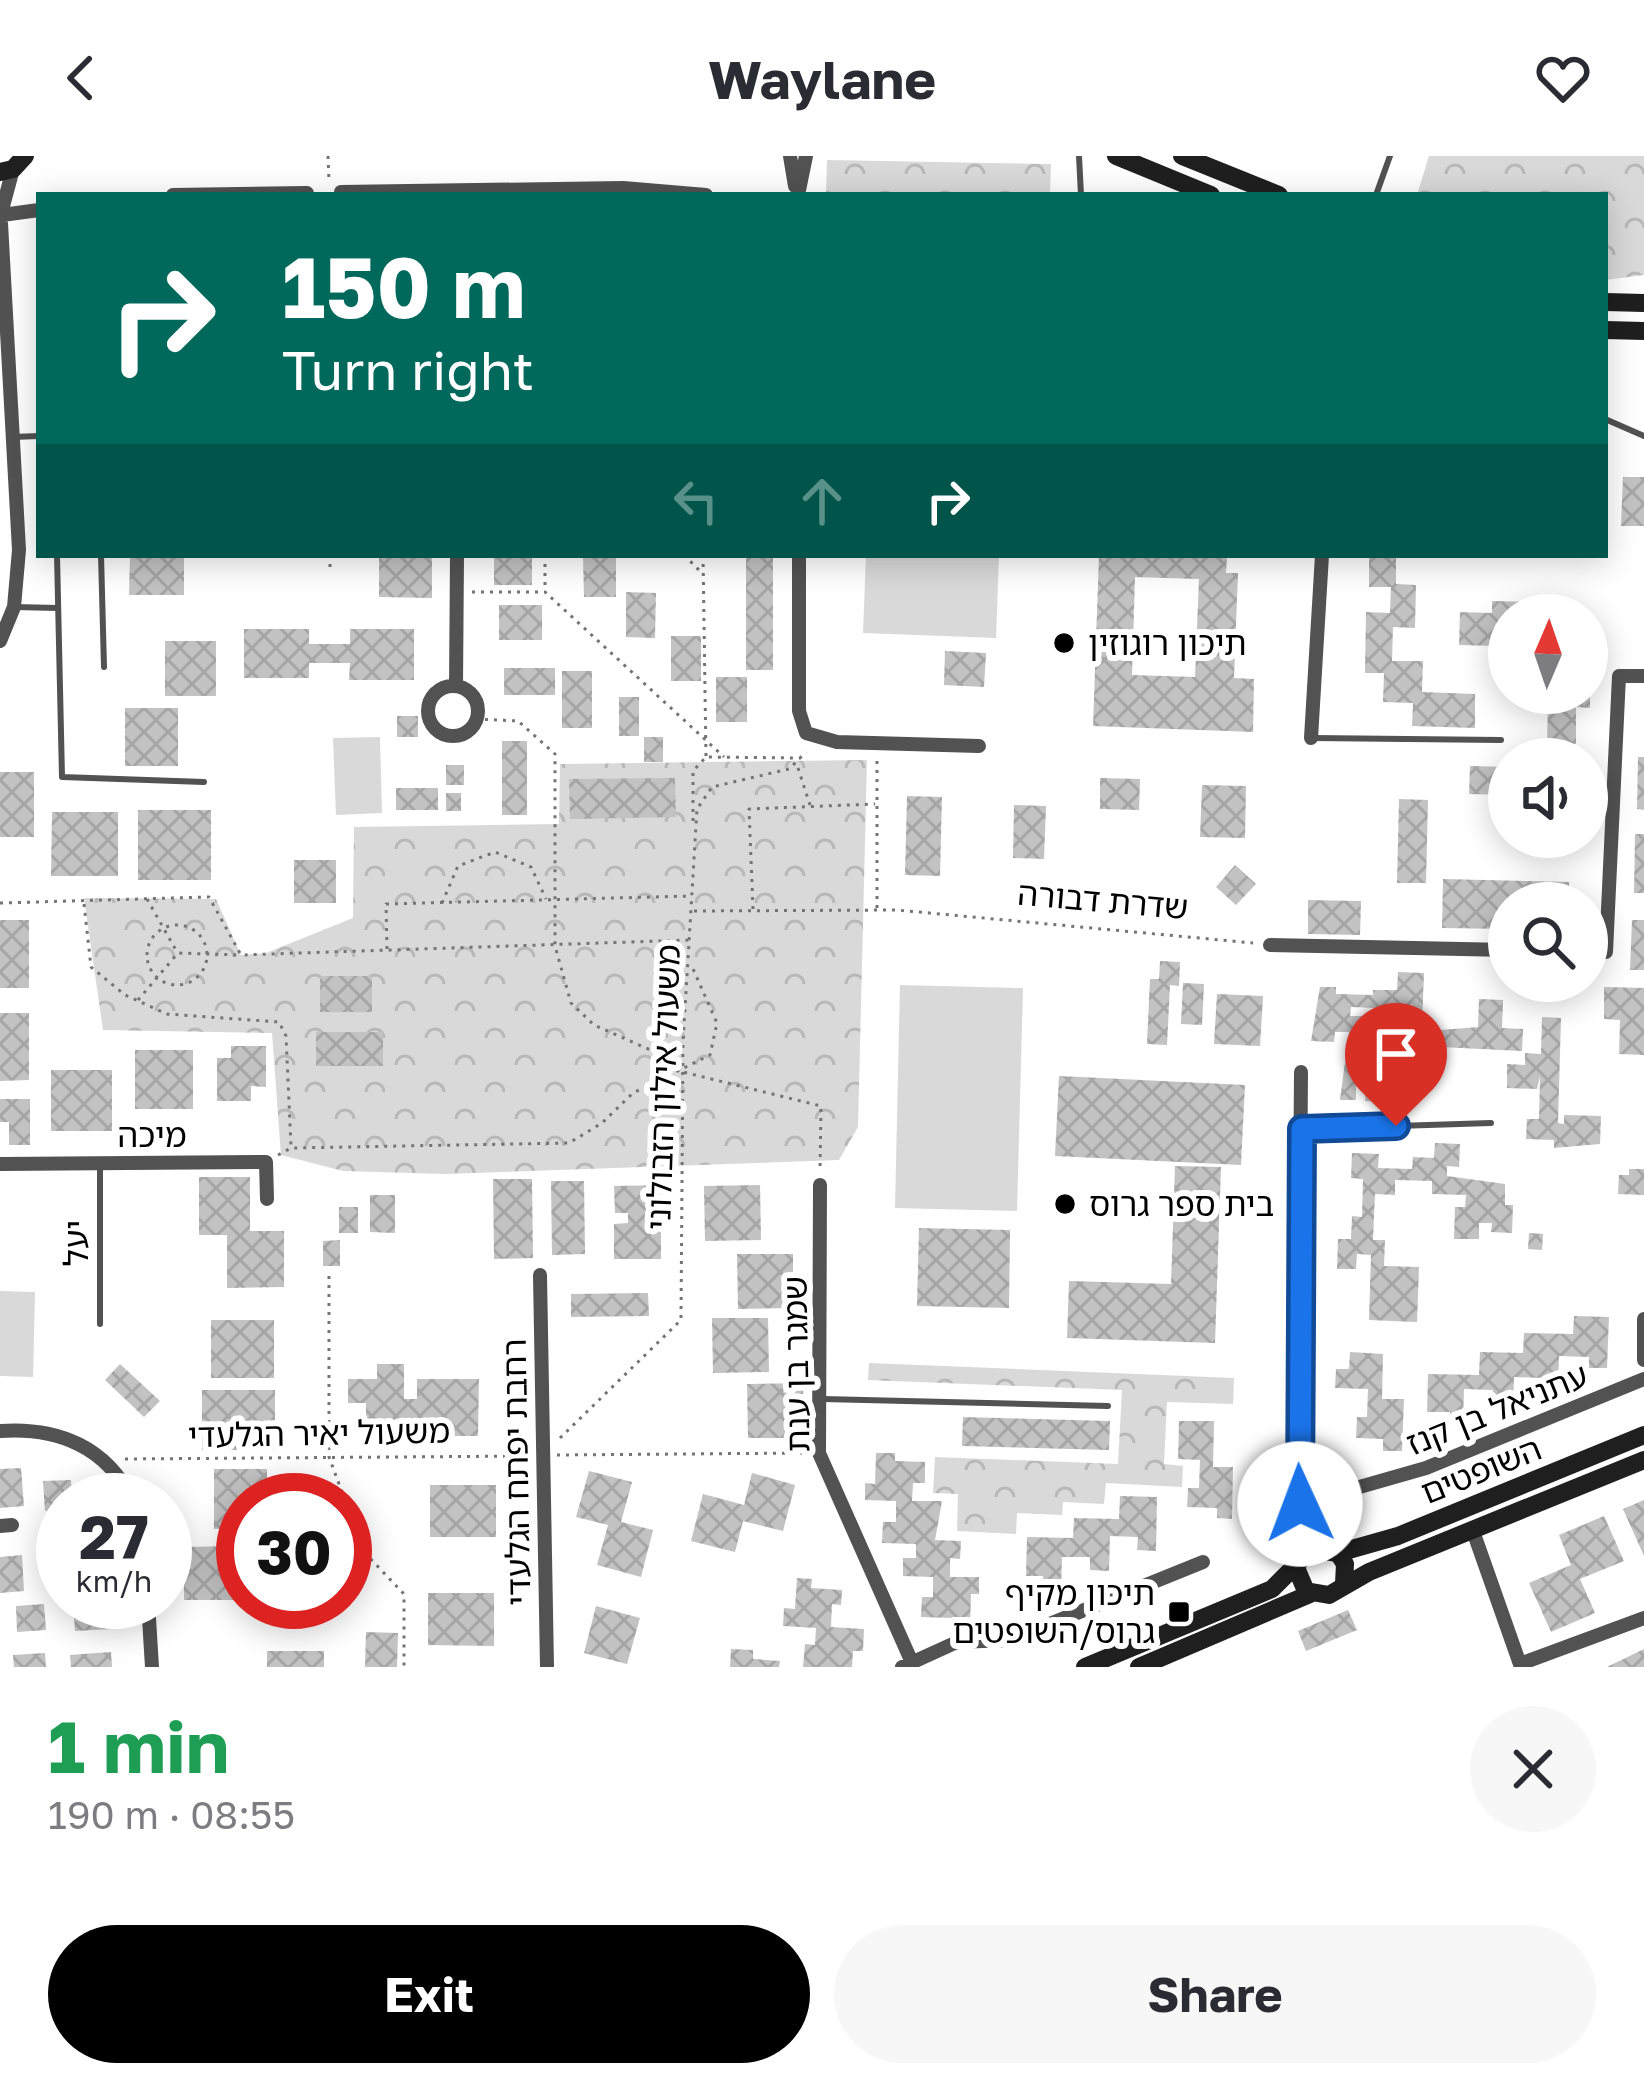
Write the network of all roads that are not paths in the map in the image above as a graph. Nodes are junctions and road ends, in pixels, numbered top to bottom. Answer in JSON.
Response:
{"nodes":[{"id":1,"x":790,"y":156,"type":"edge"},
{"id":2,"x":806,"y":156,"type":"edge"},
{"id":3,"x":1079,"y":156,"type":"edge"},
{"id":4,"x":1116,"y":156,"type":"edge"},
{"id":5,"x":1182,"y":156,"type":"edge"},
{"id":6,"x":1390,"y":156,"type":"edge"},
{"id":7,"x":18,"y":162,"type":"edge"},
{"id":8,"x":486,"y":192,"type":"edge"},
{"id":9,"x":670,"y":192,"type":"edge"},
{"id":10,"x":796,"y":192,"type":"edge"},
{"id":11,"x":798,"y":192,"type":"edge"},
{"id":12,"x":1081,"y":192,"type":"edge"},
{"id":13,"x":1204,"y":192,"type":"edge"},
{"id":14,"x":1272,"y":192,"type":"edge"},
{"id":15,"x":1377,"y":192,"type":"edge"},
{"id":16,"x":1,"y":210,"type":"edge"},
{"id":17,"x":36,"y":210,"type":"edge"},
{"id":18,"x":1608,"y":302,"type":"edge"},
{"id":19,"x":1644,"y":303,"type":"edge"},
{"id":20,"x":1608,"y":330,"type":"edge"},
{"id":21,"x":1644,"y":331,"type":"edge"},
{"id":22,"x":1608,"y":419,"type":"edge"},
{"id":23,"x":36,"y":436,"type":"edge"},
{"id":24,"x":1644,"y":436,"type":"edge"},
{"id":25,"x":12,"y":437,"type":"junction"},
{"id":26,"x":57,"y":558,"type":"edge"},
{"id":27,"x":101,"y":558,"type":"edge"},
{"id":28,"x":457,"y":558,"type":"edge"},
{"id":29,"x":799,"y":558,"type":"edge"},
{"id":30,"x":1322,"y":558,"type":"edge"},
{"id":31,"x":14,"y":607,"type":"junction"},
{"id":32,"x":58,"y":608,"type":"junction"},
{"id":33,"x":0,"y":641,"type":"edge"},
{"id":34,"x":104,"y":668,"type":"dead end"},
{"id":35,"x":1644,"y":676,"type":"edge"},
{"id":36,"x":455,"y":686,"type":"junction"},
{"id":37,"x":1311,"y":738,"type":"joint"},
{"id":38,"x":1488,"y":740,"type":"edge"},
{"id":39,"x":979,"y":746,"type":"dead end"},
{"id":40,"x":204,"y":782,"type":"dead end"},
{"id":41,"x":1608,"y":910,"type":"edge"},
{"id":42,"x":1270,"y":945,"type":"road end"},
{"id":43,"x":1488,"y":950,"type":"edge"},
{"id":44,"x":1301,"y":1072,"type":"dead end"},
{"id":45,"x":1491,"y":1124,"type":"dead end"},
{"id":46,"x":1302,"y":1129,"type":"junction"},
{"id":47,"x":100,"y":1162,"type":"junction"},
{"id":48,"x":0,"y":1165,"type":"edge"},
{"id":49,"x":820,"y":1185,"type":"road end"},
{"id":50,"x":266,"y":1199,"type":"dead end"},
{"id":51,"x":540,"y":1275,"type":"dead end"},
{"id":52,"x":1644,"y":1318,"type":"edge"},
{"id":53,"x":100,"y":1324,"type":"dead end"},
{"id":54,"x":1644,"y":1360,"type":"edge"},
{"id":55,"x":1644,"y":1379,"type":"edge"},
{"id":56,"x":819,"y":1399,"type":"junction"},
{"id":57,"x":1108,"y":1406,"type":"dead end"},
{"id":58,"x":0,"y":1431,"type":"edge"},
{"id":59,"x":1644,"y":1436,"type":"edge"},
{"id":60,"x":1644,"y":1460,"type":"edge"},
{"id":61,"x":116,"y":1473,"type":"edge"},
{"id":62,"x":1300,"y":1504,"type":"junction"},
{"id":63,"x":1474,"y":1531,"type":"junction"},
{"id":64,"x":1312,"y":1549,"type":"junction"},
{"id":65,"x":1338,"y":1553,"type":"junction"},
{"id":66,"x":1203,"y":1562,"type":"dead end"},
{"id":67,"x":1297,"y":1570,"type":"junction"},
{"id":68,"x":1344,"y":1583,"type":"junction"},
{"id":69,"x":1310,"y":1594,"type":"junction"},
{"id":70,"x":1644,"y":1618,"type":"edge"},
{"id":71,"x":150,"y":1629,"type":"edge"},
{"id":72,"x":909,"y":1665,"type":"edge"},
{"id":73,"x":1520,"y":1665,"type":"edge"},
{"id":74,"x":152,"y":1667,"type":"edge"},
{"id":75,"x":547,"y":1667,"type":"edge"},
{"id":76,"x":1085,"y":1667,"type":"edge"},
{"id":77,"x":1139,"y":1667,"type":"edge"}],
"edges":[{"from":1,"to":10,"type":"street"},
{"from":2,"to":11,"type":"street"},
{"from":3,"to":12,"type":"lane"},
{"from":4,"to":13,"type":"street"},
{"from":5,"to":14,"type":"street"},
{"from":6,"to":15,"type":"lane"},
{"from":7,"to":16,"type":"street"},
{"from":8,"to":9,"type":"street"},
{"from":16,"to":17,"type":"street"},
{"from":16,"to":25,"type":"street"},
{"from":18,"to":19,"type":"street"},
{"from":20,"to":21,"type":"street"},
{"from":22,"to":24,"type":"lane"},
{"from":23,"to":25,"type":"lane"},
{"from":25,"to":31,"type":"street"},
{"from":26,"to":32,"type":"lane"},
{"from":27,"to":34,"type":"lane"},
{"from":28,"to":36,"type":"street"},
{"from":29,"to":39,"type":"street"},
{"from":30,"to":37,"type":"street"},
{"from":31,"to":32,"type":"lane"},
{"from":31,"to":33,"type":"street"},
{"from":32,"to":40,"type":"lane"},
{"from":35,"to":41,"type":"street"},
{"from":36,"to":36,"type":"street"},
{"from":37,"to":38,"type":"lane"},
{"from":42,"to":43,"type":"street"},
{"from":44,"to":46,"type":"street"},
{"from":45,"to":46,"type":"lane"},
{"from":46,"to":62,"type":"street"},
{"from":47,"to":48,"type":"street","name":"מיכה"},
{"from":47,"to":50,"type":"street","name":"מיכה"},
{"from":47,"to":53,"type":"lane","name":"יעל"},
{"from":49,"to":56,"type":"street","name":"שמגר בן ענת"},
{"from":51,"to":75,"type":"street","name":"רחבת יפתח הגלעדי"},
{"from":52,"to":54,"type":"street"},
{"from":55,"to":62,"type":"street","name":"עתניאל בן קנז"},
{"from":56,"to":57,"type":"lane"},
{"from":56,"to":72,"type":"street","name":"שמגר בן ענת"},
{"from":58,"to":61,"type":"street"},
{"from":59,"to":65,"type":"street","name":"השופטים"},
{"from":60,"to":63,"type":"street","name":"השופטים"},
{"from":62,"to":64,"type":"street"},
{"from":63,"to":68,"type":"street","name":"השופטים"},
{"from":63,"to":73,"type":"street"},
{"from":64,"to":65,"type":"street"},
{"from":64,"to":67,"type":"street"},
{"from":65,"to":68,"type":"street"},
{"from":66,"to":72,"type":"street"},
{"from":67,"to":69,"type":"street"},
{"from":67,"to":76,"type":"street"},
{"from":68,"to":69,"type":"street"},
{"from":69,"to":77,"type":"street"},
{"from":70,"to":73,"type":"street"},
{"from":71,"to":74,"type":"street"}]}
